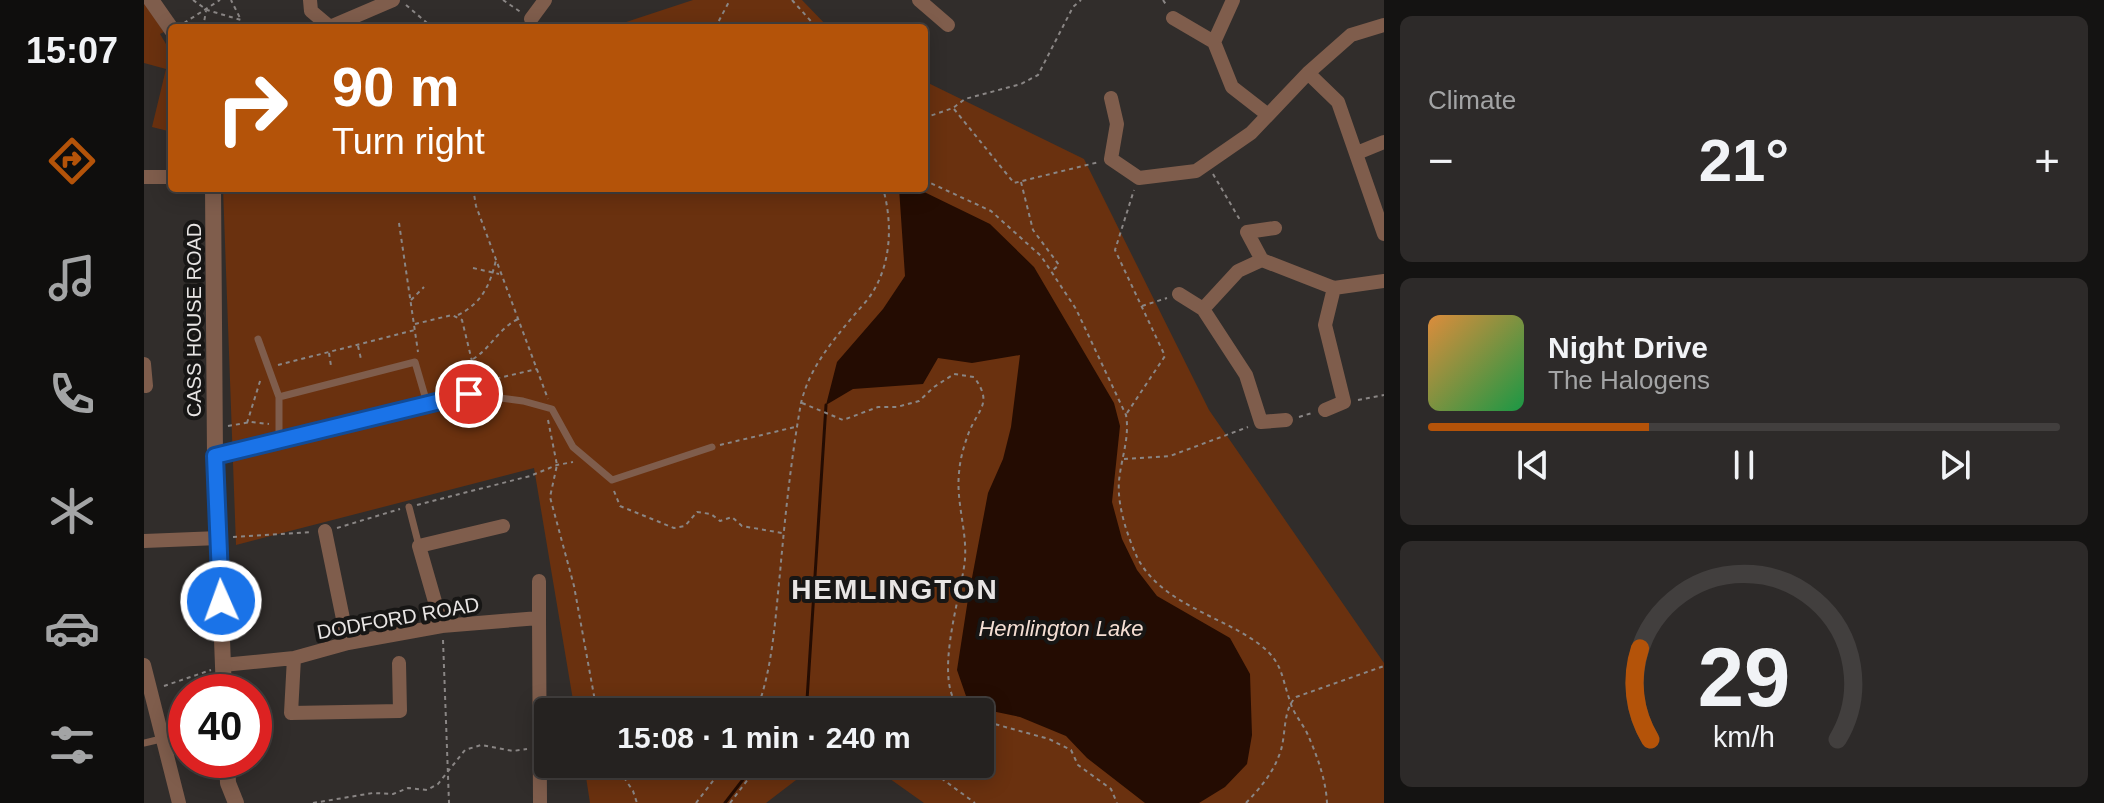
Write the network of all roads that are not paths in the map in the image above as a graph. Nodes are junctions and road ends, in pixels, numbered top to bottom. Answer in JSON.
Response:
{"nodes":[{"id":1,"x":151,"y":0,"type":"edge"},
{"id":2,"x":310,"y":0,"type":"edge"},
{"id":3,"x":393,"y":0,"type":"edge"},
{"id":4,"x":545,"y":0,"type":"edge"},
{"id":5,"x":919,"y":0,"type":"edge"},
{"id":6,"x":1233,"y":0,"type":"edge"},
{"id":7,"x":1173,"y":18,"type":"dead end"},
{"id":8,"x":531,"y":19,"type":"road end"},
{"id":9,"x":170,"y":24,"type":"edge"},
{"id":10,"x":326,"y":24,"type":"edge"},
{"id":11,"x":337,"y":24,"type":"edge"},
{"id":12,"x":948,"y":25,"type":"dead end"},
{"id":13,"x":1384,"y":25,"type":"edge"},
{"id":14,"x":1214,"y":42,"type":"junction"},
{"id":15,"x":1308,"y":73,"type":"junction"},
{"id":16,"x":1111,"y":98,"type":"dead end"},
{"id":17,"x":1268,"y":115,"type":"junction"},
{"id":18,"x":1384,"y":142,"type":"edge"},
{"id":19,"x":1357,"y":153,"type":"junction"},
{"id":20,"x":144,"y":177,"type":"edge"},
{"id":21,"x":168,"y":177,"type":"edge"},
{"id":22,"x":213,"y":192,"type":"edge"},
{"id":23,"x":1275,"y":228,"type":"dead end"},
{"id":24,"x":1384,"y":234,"type":"edge"},
{"id":25,"x":1262,"y":260,"type":"junction"},
{"id":26,"x":1384,"y":281,"type":"edge"},
{"id":27,"x":1334,"y":288,"type":"junction"},
{"id":28,"x":1179,"y":294,"type":"road end"},
{"id":29,"x":1203,"y":309,"type":"junction"},
{"id":30,"x":258,"y":339,"type":"dead end"},
{"id":31,"x":144,"y":364,"type":"edge"},
{"id":32,"x":146,"y":386,"type":"edge"},
{"id":33,"x":279,"y":397,"type":"junction"},
{"id":34,"x":427,"y":403,"type":"junction"},
{"id":35,"x":1325,"y":410,"type":"road end"},
{"id":36,"x":1286,"y":420,"type":"road end"},
{"id":37,"x":279,"y":440,"type":"junction"},
{"id":38,"x":712,"y":447,"type":"road end"},
{"id":39,"x":215,"y":456,"type":"junction"},
{"id":40,"x":409,"y":507,"type":"dead end"},
{"id":41,"x":503,"y":526,"type":"dead end"},
{"id":42,"x":325,"y":531,"type":"dead end"},
{"id":43,"x":219,"y":538,"type":"junction"},
{"id":44,"x":144,"y":541,"type":"edge"},
{"id":45,"x":419,"y":546,"type":"junction"},
{"id":46,"x":539,"y":581,"type":"dead end"},
{"id":47,"x":539,"y":618,"type":"junction"},
{"id":48,"x":442,"y":626,"type":"junction"},
{"id":49,"x":348,"y":643,"type":"junction"},
{"id":50,"x":294,"y":658,"type":"junction"},
{"id":51,"x":399,"y":663,"type":"dead end"},
{"id":52,"x":144,"y":665,"type":"edge"},
{"id":53,"x":223,"y":665,"type":"junction"},
{"id":54,"x":223,"y":674,"type":"edge"},
{"id":55,"x":161,"y":739,"type":"junction"},
{"id":56,"x":144,"y":743,"type":"edge"},
{"id":57,"x":228,"y":778,"type":"edge"},
{"id":58,"x":179,"y":803,"type":"edge"},
{"id":59,"x":236,"y":803,"type":"edge"},
{"id":60,"x":540,"y":803,"type":"edge"}],
"edges":[{"from":1,"to":9,"type":"street"},
{"from":2,"to":10,"type":"street"},
{"from":3,"to":11,"type":"street"},
{"from":4,"to":8,"type":"street"},
{"from":5,"to":12,"type":"street"},
{"from":6,"to":14,"type":"street"},
{"from":7,"to":14,"type":"street"},
{"from":13,"to":15,"type":"street"},
{"from":14,"to":17,"type":"street"},
{"from":15,"to":17,"type":"street"},
{"from":15,"to":19,"type":"street"},
{"from":16,"to":17,"type":"street"},
{"from":18,"to":19,"type":"street"},
{"from":19,"to":24,"type":"street"},
{"from":20,"to":21,"type":"street"},
{"from":22,"to":39,"type":"street","name":"CASS HOUSE ROAD"},
{"from":23,"to":25,"type":"street"},
{"from":25,"to":27,"type":"street"},
{"from":25,"to":29,"type":"street"},
{"from":26,"to":27,"type":"street"},
{"from":27,"to":35,"type":"street"},
{"from":28,"to":29,"type":"street"},
{"from":29,"to":36,"type":"street"},
{"from":30,"to":33,"type":"lane"},
{"from":31,"to":32,"type":"street"},
{"from":33,"to":34,"type":"lane"},
{"from":33,"to":37,"type":"lane"},
{"from":34,"to":37,"type":"lane"},
{"from":34,"to":38,"type":"lane"},
{"from":37,"to":39,"type":"lane"},
{"from":39,"to":43,"type":"street","name":"CASS HOUSE ROAD"},
{"from":40,"to":45,"type":"lane"},
{"from":41,"to":45,"type":"street"},
{"from":42,"to":49,"type":"street"},
{"from":43,"to":44,"type":"street"},
{"from":43,"to":53,"type":"street","name":"CASS HOUSE ROAD"},
{"from":45,"to":48,"type":"street"},
{"from":46,"to":47,"type":"street"},
{"from":47,"to":48,"type":"street","name":"DODFORD ROAD"},
{"from":47,"to":60,"type":"street"},
{"from":48,"to":49,"type":"street","name":"DODFORD ROAD"},
{"from":49,"to":50,"type":"street","name":"DODFORD ROAD"},
{"from":50,"to":51,"type":"street"},
{"from":50,"to":53,"type":"street","name":"DODFORD ROAD"},
{"from":52,"to":55,"type":"street"},
{"from":53,"to":54,"type":"street","name":"CASS HOUSE ROAD"},
{"from":55,"to":56,"type":"lane"},
{"from":55,"to":58,"type":"street"},
{"from":57,"to":59,"type":"street"}]}
